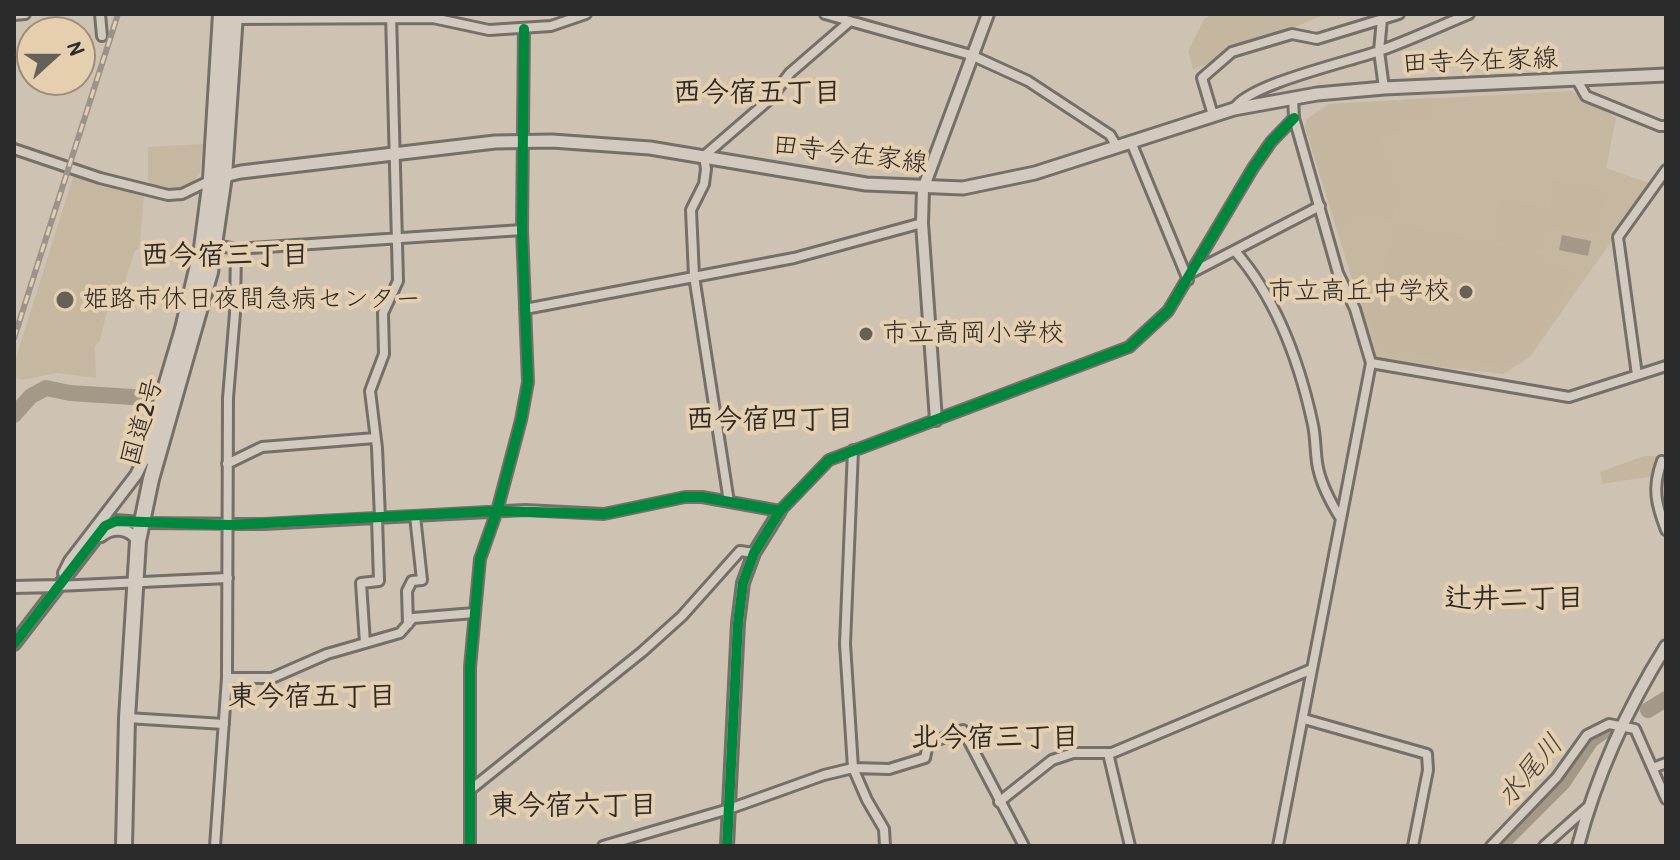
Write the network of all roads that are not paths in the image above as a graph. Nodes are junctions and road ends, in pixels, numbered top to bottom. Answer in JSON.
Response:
{"nodes":[{"id":1,"x":25,"y":14,"type":"edge"},
{"id":2,"x":100,"y":14,"type":"edge"},
{"id":3,"x":586,"y":14,"type":"edge"},
{"id":4,"x":825,"y":14,"type":"edge"},
{"id":5,"x":988,"y":14,"type":"edge"},
{"id":6,"x":1399,"y":14,"type":"edge"},
{"id":7,"x":1469,"y":14,"type":"edge"},
{"id":8,"x":14,"y":15,"type":"edge"},
{"id":9,"x":230,"y":16,"type":"edge"},
{"id":10,"x":391,"y":16,"type":"edge"},
{"id":11,"x":1382,"y":19,"type":"junction"},
{"id":12,"x":849,"y":22,"type":"junction"},
{"id":13,"x":524,"y":29,"type":"junction"},
{"id":14,"x":102,"y":36,"type":"dead end"},
{"id":15,"x":1379,"y":51,"type":"junction"},
{"id":16,"x":971,"y":55,"type":"junction"},
{"id":17,"x":1666,"y":75,"type":"edge"},
{"id":18,"x":1577,"y":80,"type":"junction"},
{"id":19,"x":1384,"y":88,"type":"junction"},
{"id":20,"x":1293,"y":98,"type":"junction"},
{"id":21,"x":1234,"y":109,"type":"junction"},
{"id":22,"x":1213,"y":115,"type":"junction"},
{"id":23,"x":1294,"y":118,"type":"junction"},
{"id":24,"x":1666,"y":126,"type":"edge"},
{"id":25,"x":523,"y":142,"type":"junction"},
{"id":26,"x":1131,"y":142,"type":"junction"},
{"id":27,"x":1117,"y":147,"type":"junction"},
{"id":28,"x":14,"y":149,"type":"edge"},
{"id":29,"x":394,"y":154,"type":"junction"},
{"id":30,"x":704,"y":156,"type":"junction"},
{"id":31,"x":1666,"y":170,"type":"edge"},
{"id":32,"x":218,"y":178,"type":"junction"},
{"id":33,"x":923,"y":189,"type":"junction"},
{"id":34,"x":1320,"y":206,"type":"junction"},
{"id":35,"x":922,"y":223,"type":"junction"},
{"id":36,"x":522,"y":230,"type":"junction"},
{"id":37,"x":396,"y":238,"type":"junction"},
{"id":38,"x":215,"y":245,"type":"junction"},
{"id":39,"x":236,"y":249,"type":"junction"},
{"id":40,"x":1235,"y":251,"type":"junction"},
{"id":41,"x":694,"y":276,"type":"junction"},
{"id":42,"x":1190,"y":276,"type":"junction"},
{"id":43,"x":525,"y":309,"type":"junction"},
{"id":44,"x":1371,"y":363,"type":"junction"},
{"id":45,"x":1666,"y":366,"type":"edge"},
{"id":46,"x":1637,"y":375,"type":"junction"},
{"id":47,"x":936,"y":420,"type":"junction"},
{"id":48,"x":375,"y":438,"type":"junction"},
{"id":49,"x":853,"y":450,"type":"junction"},
{"id":50,"x":145,"y":457,"type":"joint"},
{"id":51,"x":1666,"y":463,"type":"edge"},
{"id":52,"x":227,"y":464,"type":"junction"},
{"id":53,"x":729,"y":502,"type":"junction"},
{"id":54,"x":497,"y":511,"type":"junction"},
{"id":55,"x":780,"y":511,"type":"junction"},
{"id":56,"x":415,"y":516,"type":"junction"},
{"id":57,"x":379,"y":518,"type":"junction"},
{"id":58,"x":1341,"y":520,"type":"junction"},
{"id":59,"x":141,"y":523,"type":"junction"},
{"id":60,"x":229,"y":525,"type":"junction"},
{"id":61,"x":1666,"y":530,"type":"edge"},
{"id":62,"x":138,"y":541,"type":"junction"},
{"id":63,"x":93,"y":543,"type":"junction"},
{"id":64,"x":754,"y":553,"type":"junction"},
{"id":65,"x":228,"y":578,"type":"junction"},
{"id":66,"x":133,"y":582,"type":"junction"},
{"id":67,"x":57,"y":586,"type":"junction"},
{"id":68,"x":14,"y":587,"type":"edge"},
{"id":69,"x":474,"y":613,"type":"junction"},
{"id":70,"x":408,"y":624,"type":"junction"},
{"id":71,"x":365,"y":643,"type":"junction"},
{"id":72,"x":14,"y":644,"type":"edge"},
{"id":73,"x":1666,"y":646,"type":"edge"},
{"id":74,"x":1312,"y":669,"type":"junction"},
{"id":75,"x":227,"y":678,"type":"junction"},
{"id":76,"x":127,"y":718,"type":"junction"},
{"id":77,"x":1304,"y":719,"type":"junction"},
{"id":78,"x":224,"y":724,"type":"junction"},
{"id":79,"x":1623,"y":725,"type":"junction"},
{"id":80,"x":1108,"y":753,"type":"junction"},
{"id":81,"x":1666,"y":763,"type":"edge"},
{"id":82,"x":853,"y":768,"type":"junction"},
{"id":83,"x":1653,"y":768,"type":"junction"},
{"id":84,"x":470,"y":790,"type":"junction"},
{"id":85,"x":1666,"y":799,"type":"edge"},
{"id":86,"x":999,"y":802,"type":"junction"},
{"id":87,"x":1591,"y":805,"type":"junction"},
{"id":88,"x":729,"y":809,"type":"junction"},
{"id":89,"x":124,"y":846,"type":"edge"},
{"id":90,"x":215,"y":846,"type":"edge"},
{"id":91,"x":470,"y":846,"type":"edge"},
{"id":92,"x":603,"y":846,"type":"edge"},
{"id":93,"x":727,"y":846,"type":"edge"},
{"id":94,"x":885,"y":846,"type":"edge"},
{"id":95,"x":1024,"y":846,"type":"edge"},
{"id":96,"x":1130,"y":846,"type":"edge"},
{"id":97,"x":1278,"y":846,"type":"edge"},
{"id":98,"x":1413,"y":846,"type":"edge"},
{"id":99,"x":1491,"y":846,"type":"edge"},
{"id":100,"x":1544,"y":846,"type":"edge"},
{"id":101,"x":1578,"y":846,"type":"edge"}],
"edges":[{"from":1,"to":8,"type":"street"},
{"from":2,"to":14,"type":"street"},
{"from":3,"to":13,"type":"street"},
{"from":4,"to":12,"type":"street"},
{"from":5,"to":16,"type":"street"},
{"from":6,"to":11,"type":"street"},
{"from":7,"to":15,"type":"street"},
{"from":9,"to":10,"type":"street"},
{"from":9,"to":32,"type":"highway","name":"国道2号"},
{"from":10,"to":13,"type":"street"},
{"from":10,"to":29,"type":"street"},
{"from":11,"to":15,"type":"street"},
{"from":11,"to":22,"type":"street"},
{"from":12,"to":16,"type":"street"},
{"from":12,"to":30,"type":"street"},
{"from":13,"to":25,"type":"street"},
{"from":15,"to":19,"type":"street"},
{"from":15,"to":21,"type":"street"},
{"from":16,"to":27,"type":"street"},
{"from":16,"to":33,"type":"street"},
{"from":17,"to":18,"type":"main road","name":"田寺今在家線"},
{"from":18,"to":19,"type":"main road","name":"田寺今在家線"},
{"from":18,"to":24,"type":"street"},
{"from":19,"to":20,"type":"main road","name":"田寺今在家線"},
{"from":20,"to":21,"type":"main road","name":"田寺今在家線"},
{"from":20,"to":23,"type":"street"},
{"from":21,"to":22,"type":"main road","name":"田寺今在家線"},
{"from":22,"to":26,"type":"main road","name":"田寺今在家線"},
{"from":23,"to":34,"type":"street"},
{"from":23,"to":42,"type":"street"},
{"from":25,"to":29,"type":"main road","name":"田寺今在家線"},
{"from":25,"to":30,"type":"main road","name":"田寺今在家線"},
{"from":25,"to":36,"type":"street"},
{"from":26,"to":27,"type":"main road","name":"田寺今在家線"},
{"from":26,"to":42,"type":"street"},
{"from":27,"to":33,"type":"main road","name":"田寺今在家線"},
{"from":28,"to":32,"type":"street"},
{"from":29,"to":32,"type":"main road","name":"田寺今在家線"},
{"from":29,"to":37,"type":"street"},
{"from":30,"to":33,"type":"main road","name":"田寺今在家線"},
{"from":30,"to":41,"type":"street"},
{"from":31,"to":46,"type":"street"},
{"from":32,"to":38,"type":"highway","name":"国道2号"},
{"from":32,"to":50,"type":"highway","name":"国道2号"},
{"from":33,"to":35,"type":"street"},
{"from":34,"to":40,"type":"street"},
{"from":34,"to":44,"type":"street"},
{"from":35,"to":41,"type":"street"},
{"from":35,"to":47,"type":"street"},
{"from":36,"to":37,"type":"street"},
{"from":36,"to":43,"type":"street"},
{"from":37,"to":39,"type":"street"},
{"from":37,"to":48,"type":"street"},
{"from":38,"to":39,"type":"street"},
{"from":38,"to":59,"type":"highway","name":"国道2号"},
{"from":39,"to":52,"type":"street"},
{"from":40,"to":42,"type":"street"},
{"from":40,"to":58,"type":"street"},
{"from":41,"to":43,"type":"street"},
{"from":41,"to":53,"type":"street"},
{"from":42,"to":47,"type":"street"},
{"from":43,"to":54,"type":"street"},
{"from":44,"to":46,"type":"street"},
{"from":44,"to":58,"type":"street"},
{"from":45,"to":46,"type":"street"},
{"from":47,"to":49,"type":"street"},
{"from":48,"to":52,"type":"street"},
{"from":48,"to":57,"type":"street"},
{"from":49,"to":55,"type":"street"},
{"from":49,"to":82,"type":"street"},
{"from":50,"to":67,"type":"street"},
{"from":51,"to":61,"type":"street"},
{"from":52,"to":60,"type":"street"},
{"from":53,"to":54,"type":"street"},
{"from":53,"to":55,"type":"street"},
{"from":54,"to":56,"type":"street"},
{"from":54,"to":69,"type":"street"},
{"from":55,"to":64,"type":"street"},
{"from":56,"to":57,"type":"street"},
{"from":56,"to":70,"type":"street"},
{"from":57,"to":60,"type":"street"},
{"from":57,"to":71,"type":"street"},
{"from":58,"to":74,"type":"street"},
{"from":59,"to":60,"type":"street"},
{"from":59,"to":62,"type":"highway","name":"国道2号"},
{"from":59,"to":63,"type":"street"},
{"from":60,"to":65,"type":"street"},
{"from":62,"to":63,"type":"street"},
{"from":62,"to":66,"type":"highway","name":"国道2号"},
{"from":63,"to":67,"type":"street"},
{"from":64,"to":84,"type":"street"},
{"from":64,"to":88,"type":"street"},
{"from":65,"to":66,"type":"street"},
{"from":65,"to":75,"type":"street"},
{"from":66,"to":67,"type":"street"},
{"from":66,"to":76,"type":"highway","name":"国道2号"},
{"from":67,"to":68,"type":"street"},
{"from":67,"to":72,"type":"street"},
{"from":69,"to":70,"type":"street"},
{"from":69,"to":84,"type":"street"},
{"from":70,"to":71,"type":"street"},
{"from":71,"to":75,"type":"street"},
{"from":73,"to":79,"type":"street"},
{"from":74,"to":77,"type":"street"},
{"from":74,"to":80,"type":"street"},
{"from":75,"to":78,"type":"street"},
{"from":76,"to":78,"type":"street"},
{"from":76,"to":89,"type":"highway","name":"国道2号"},
{"from":77,"to":97,"type":"street"},
{"from":77,"to":98,"type":"street"},
{"from":78,"to":90,"type":"street"},
{"from":79,"to":83,"type":"street"},
{"from":79,"to":87,"type":"street"},
{"from":79,"to":99,"type":"street"},
{"from":80,"to":86,"type":"street"},
{"from":80,"to":96,"type":"street"},
{"from":81,"to":83,"type":"street"},
{"from":82,"to":86,"type":"street"},
{"from":82,"to":88,"type":"street"},
{"from":82,"to":94,"type":"street"},
{"from":83,"to":85,"type":"street"},
{"from":84,"to":91,"type":"street"},
{"from":86,"to":95,"type":"street"},
{"from":87,"to":100,"type":"street"},
{"from":87,"to":101,"type":"street"},
{"from":88,"to":92,"type":"street"},
{"from":88,"to":93,"type":"street"}]}
